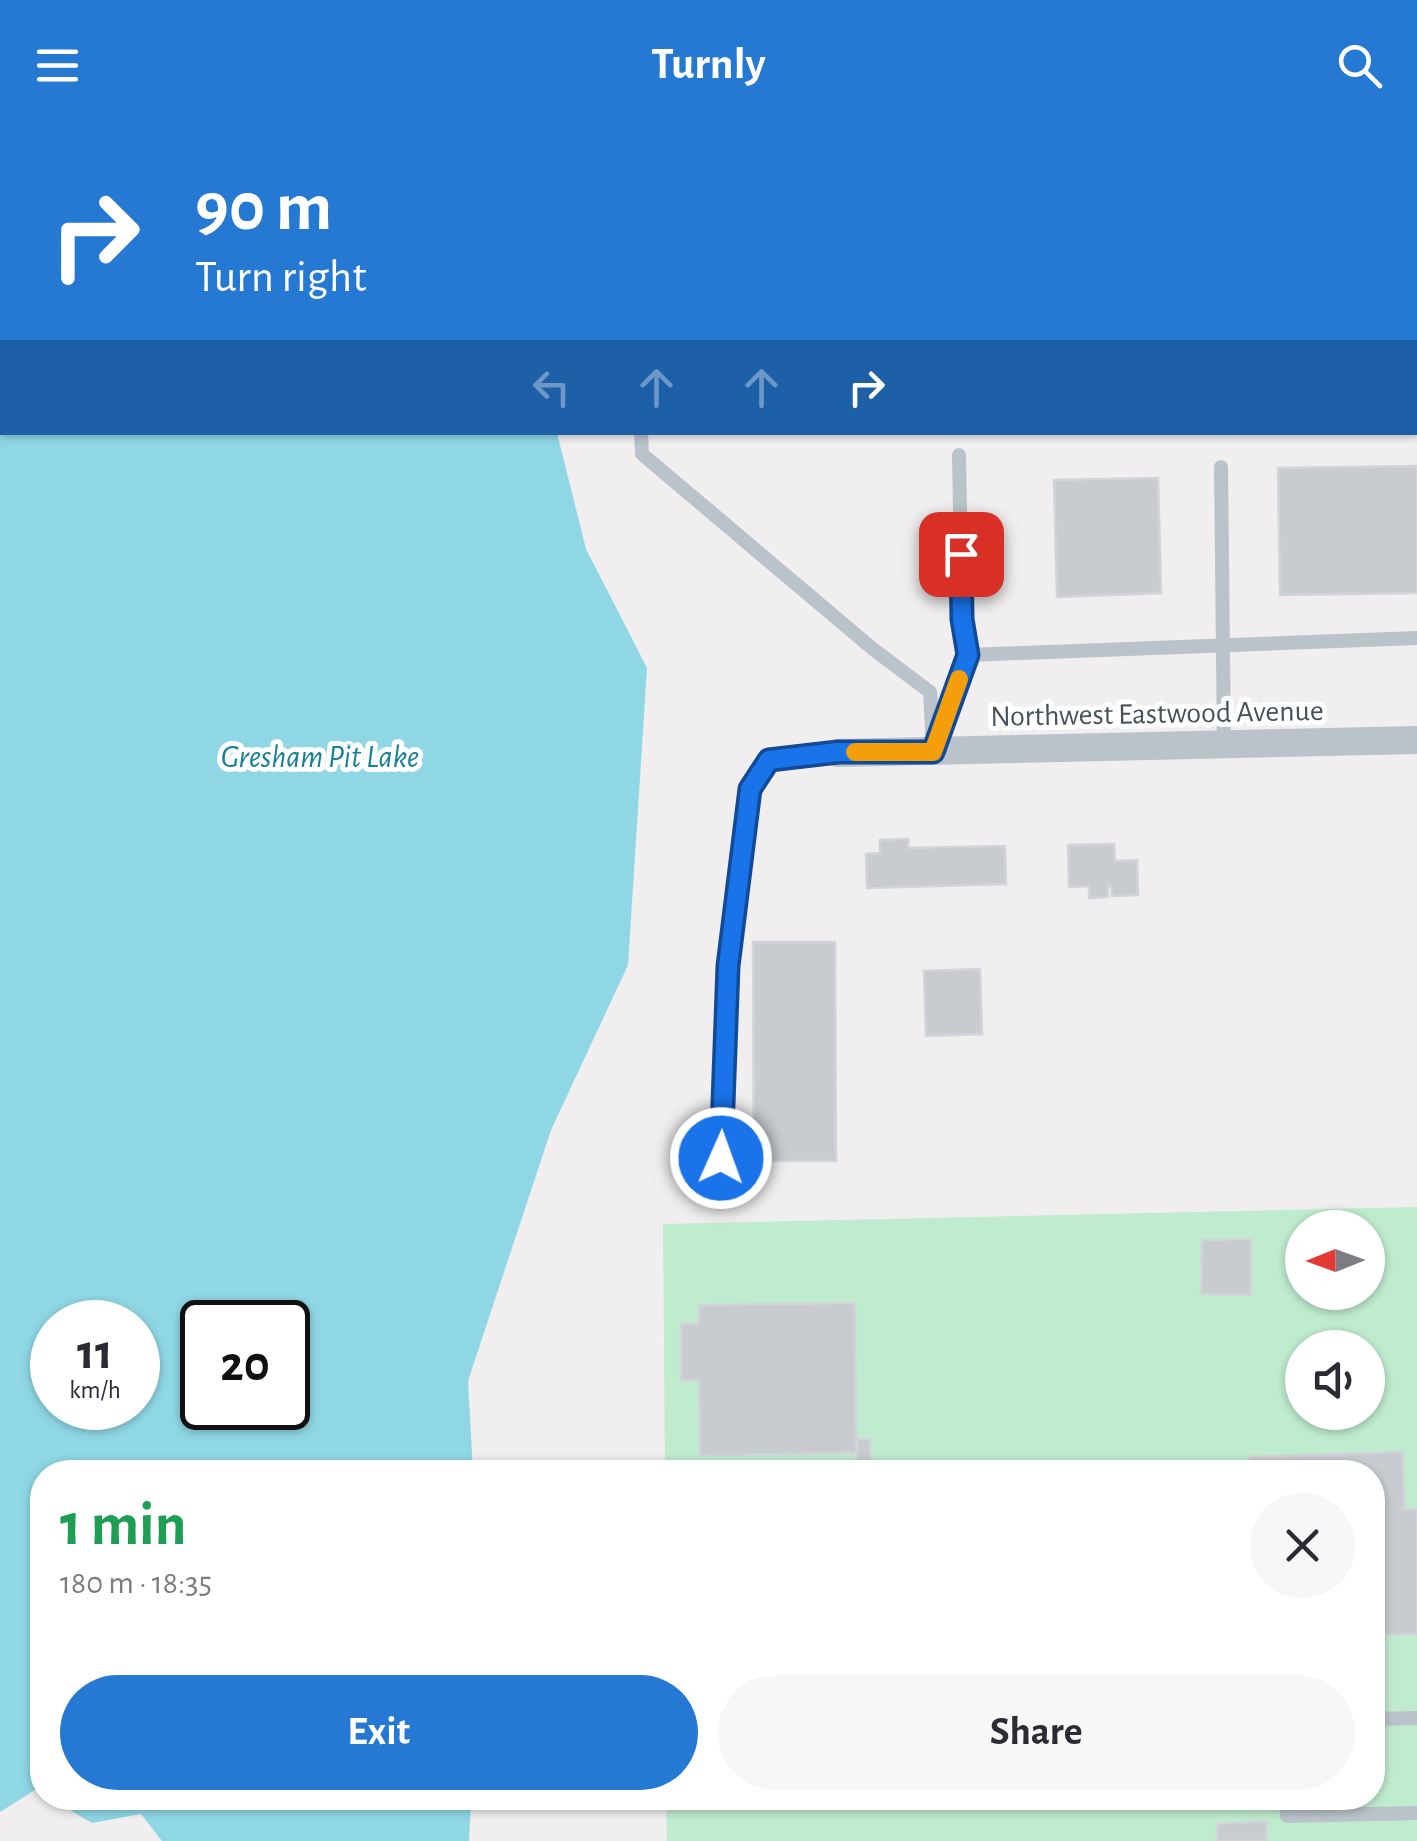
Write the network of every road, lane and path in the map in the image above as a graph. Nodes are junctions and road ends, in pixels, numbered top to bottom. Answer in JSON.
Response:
{"nodes":[{"id":1,"x":641,"y":435,"type":"edge"},
{"id":2,"x":959,"y":455,"type":"dead end"},
{"id":3,"x":1221,"y":467,"type":"dead end"},
{"id":4,"x":1417,"y":638,"type":"edge"},
{"id":5,"x":1222,"y":645,"type":"junction"},
{"id":6,"x":968,"y":655,"type":"junction"},
{"id":7,"x":1417,"y":740,"type":"edge"},
{"id":8,"x":1224,"y":745,"type":"junction"},
{"id":9,"x":838,"y":752,"type":"joint"},
{"id":10,"x":933,"y":752,"type":"junction"},
{"id":11,"x":721,"y":1158,"type":"dead end"},
{"id":12,"x":1417,"y":1718,"type":"edge"},
{"id":13,"x":1385,"y":1719,"type":"edge"},
{"id":14,"x":1286,"y":1810,"type":"edge"},
{"id":15,"x":1417,"y":1813,"type":"edge"}],
"edges":[{"from":1,"to":10,"type":"lane"},
{"from":2,"to":6,"type":"lane"},
{"from":3,"to":5,"type":"lane"},
{"from":4,"to":5,"type":"lane"},
{"from":5,"to":6,"type":"lane"},
{"from":5,"to":8,"type":"lane"},
{"from":6,"to":10,"type":"lane"},
{"from":7,"to":8,"type":"street","name":"Northwest Eastwood Avenue"},
{"from":8,"to":10,"type":"street","name":"Northwest Eastwood Avenue"},
{"from":9,"to":10,"type":"street","name":"Northwest Eastwood Avenue"},
{"from":9,"to":11,"type":"lane"},
{"from":12,"to":13,"type":"lane"},
{"from":14,"to":15,"type":"lane"}]}
